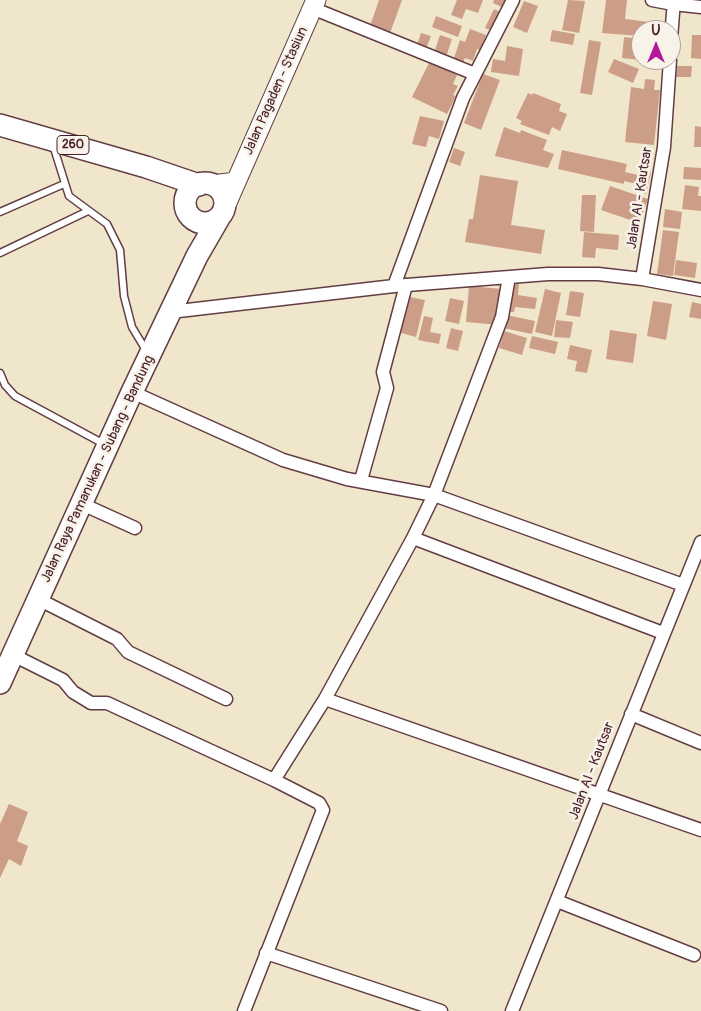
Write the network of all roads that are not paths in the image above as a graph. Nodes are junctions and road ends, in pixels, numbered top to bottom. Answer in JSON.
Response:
{"nodes":[{"id":1,"x":513,"y":0,"type":"edge"},
{"id":2,"x":652,"y":0,"type":"edge"},
{"id":3,"x":674,"y":2,"type":"edge"},
{"id":4,"x":314,"y":4,"type":"edge"},
{"id":5,"x":701,"y":7,"type":"edge"},
{"id":6,"x":673,"y":20,"type":"edge"},
{"id":7,"x":669,"y":70,"type":"edge"},
{"id":8,"x":475,"y":74,"type":"junction"},
{"id":9,"x":0,"y":125,"type":"edge"},
{"id":10,"x":52,"y":139,"type":"junction"},
{"id":11,"x":146,"y":167,"type":"junction"},
{"id":12,"x":236,"y":182,"type":"junction"},
{"id":13,"x":64,"y":184,"type":"junction"},
{"id":14,"x":206,"y":185,"type":"junction"},
{"id":15,"x":88,"y":211,"type":"junction"},
{"id":16,"x":0,"y":212,"type":"edge"},
{"id":17,"x":189,"y":213,"type":"junction"},
{"id":18,"x":222,"y":213,"type":"junction"},
{"id":19,"x":0,"y":253,"type":"edge"},
{"id":20,"x":198,"y":256,"type":"junction"},
{"id":21,"x":509,"y":277,"type":"junction"},
{"id":22,"x":642,"y":279,"type":"junction"},
{"id":23,"x":400,"y":286,"type":"junction"},
{"id":24,"x":701,"y":290,"type":"edge"},
{"id":25,"x":170,"y":312,"type":"junction"},
{"id":26,"x":145,"y":350,"type":"junction"},
{"id":27,"x":0,"y":373,"type":"edge"},
{"id":28,"x":132,"y":392,"type":"junction"},
{"id":29,"x":100,"y":441,"type":"junction"},
{"id":30,"x":360,"y":480,"type":"junction"},
{"id":31,"x":434,"y":495,"type":"junction"},
{"id":32,"x":82,"y":504,"type":"junction"},
{"id":33,"x":135,"y":528,"type":"dead end"},
{"id":34,"x":413,"y":538,"type":"junction"},
{"id":35,"x":701,"y":542,"type":"edge"},
{"id":36,"x":683,"y":585,"type":"junction"},
{"id":37,"x":38,"y":599,"type":"junction"},
{"id":38,"x":663,"y":633,"type":"junction"},
{"id":39,"x":13,"y":655,"type":"junction"},
{"id":40,"x":0,"y":683,"type":"edge"},
{"id":41,"x":226,"y":699,"type":"dead end"},
{"id":42,"x":325,"y":699,"type":"junction"},
{"id":43,"x":631,"y":714,"type":"junction"},
{"id":44,"x":701,"y":743,"type":"edge"},
{"id":45,"x":274,"y":780,"type":"junction"},
{"id":46,"x":599,"y":795,"type":"junction"},
{"id":47,"x":701,"y":830,"type":"edge"},
{"id":48,"x":557,"y":901,"type":"junction"},
{"id":49,"x":266,"y":953,"type":"junction"},
{"id":50,"x":694,"y":955,"type":"dead end"},
{"id":51,"x":244,"y":1011,"type":"edge"},
{"id":52,"x":441,"y":1011,"type":"edge"},
{"id":53,"x":512,"y":1011,"type":"edge"}],
"edges":[{"from":1,"to":8,"type":"street"},
{"from":2,"to":3,"type":"street"},
{"from":3,"to":5,"type":"street"},
{"from":3,"to":6,"type":"street"},
{"from":4,"to":8,"type":"street"},
{"from":4,"to":12,"type":"main road","name":"Jalan Pagaden - Stasiun"},
{"from":7,"to":22,"type":"street","name":"Jalan Al - Kautsar"},
{"from":8,"to":23,"type":"street"},
{"from":9,"to":10,"type":"main road","number":"260"},
{"from":10,"to":11,"type":"main road","number":"260"},
{"from":10,"to":13,"type":"lane"},
{"from":11,"to":14,"type":"main road","number":"260"},
{"from":11,"to":17,"type":"main road","number":"260"},
{"from":12,"to":14,"type":"main road"},
{"from":12,"to":18,"type":"main road","name":"Jalan Pagaden - Stasiun"},
{"from":13,"to":15,"type":"lane"},
{"from":13,"to":16,"type":"lane"},
{"from":14,"to":17,"type":"main road"},
{"from":14,"to":18,"type":"main road"},
{"from":15,"to":19,"type":"lane"},
{"from":15,"to":26,"type":"lane"},
{"from":17,"to":18,"type":"main road"},
{"from":17,"to":20,"type":"main road"},
{"from":18,"to":20,"type":"main road","name":"Jalan Raya Pamanukan - Subang - Bandung"},
{"from":20,"to":25,"type":"main road","name":"Jalan Raya Pamanukan - Subang - Bandung"},
{"from":21,"to":22,"type":"street"},
{"from":21,"to":23,"type":"street"},
{"from":21,"to":31,"type":"street"},
{"from":22,"to":24,"type":"street"},
{"from":23,"to":25,"type":"street"},
{"from":23,"to":30,"type":"street"},
{"from":25,"to":26,"type":"main road","name":"Jalan Raya Pamanukan - Subang - Bandung"},
{"from":26,"to":28,"type":"main road","name":"Jalan Raya Pamanukan - Subang - Bandung"},
{"from":27,"to":29,"type":"lane"},
{"from":28,"to":29,"type":"main road","name":"Jalan Raya Pamanukan - Subang - Bandung"},
{"from":28,"to":30,"type":"street"},
{"from":29,"to":32,"type":"main road","name":"Jalan Raya Pamanukan - Subang - Bandung"},
{"from":30,"to":31,"type":"street"},
{"from":31,"to":34,"type":"street"},
{"from":31,"to":36,"type":"street"},
{"from":32,"to":33,"type":"street"},
{"from":32,"to":37,"type":"main road","name":"Jalan Raya Pamanukan - Subang - Bandung"},
{"from":34,"to":38,"type":"street"},
{"from":34,"to":42,"type":"street"},
{"from":35,"to":36,"type":"street","name":"Jalan Al - Kautsar"},
{"from":36,"to":38,"type":"street","name":"Jalan Al - Kautsar"},
{"from":37,"to":39,"type":"main road","name":"Jalan Raya Pamanukan - Subang - Bandung"},
{"from":37,"to":41,"type":"street"},
{"from":38,"to":43,"type":"street","name":"Jalan Al - Kautsar"},
{"from":39,"to":40,"type":"main road","name":"Jalan Raya Pamanukan - Subang - Bandung"},
{"from":39,"to":45,"type":"street"},
{"from":42,"to":45,"type":"street"},
{"from":42,"to":46,"type":"street"},
{"from":43,"to":44,"type":"street"},
{"from":43,"to":46,"type":"street","name":"Jalan Al - Kautsar"},
{"from":45,"to":49,"type":"street"},
{"from":46,"to":47,"type":"street"},
{"from":46,"to":48,"type":"street","name":"Jalan Al - Kautsar"},
{"from":48,"to":50,"type":"street"},
{"from":48,"to":53,"type":"street","name":"Jalan Al - Kautsar"},
{"from":49,"to":51,"type":"street"},
{"from":49,"to":52,"type":"street"}]}
